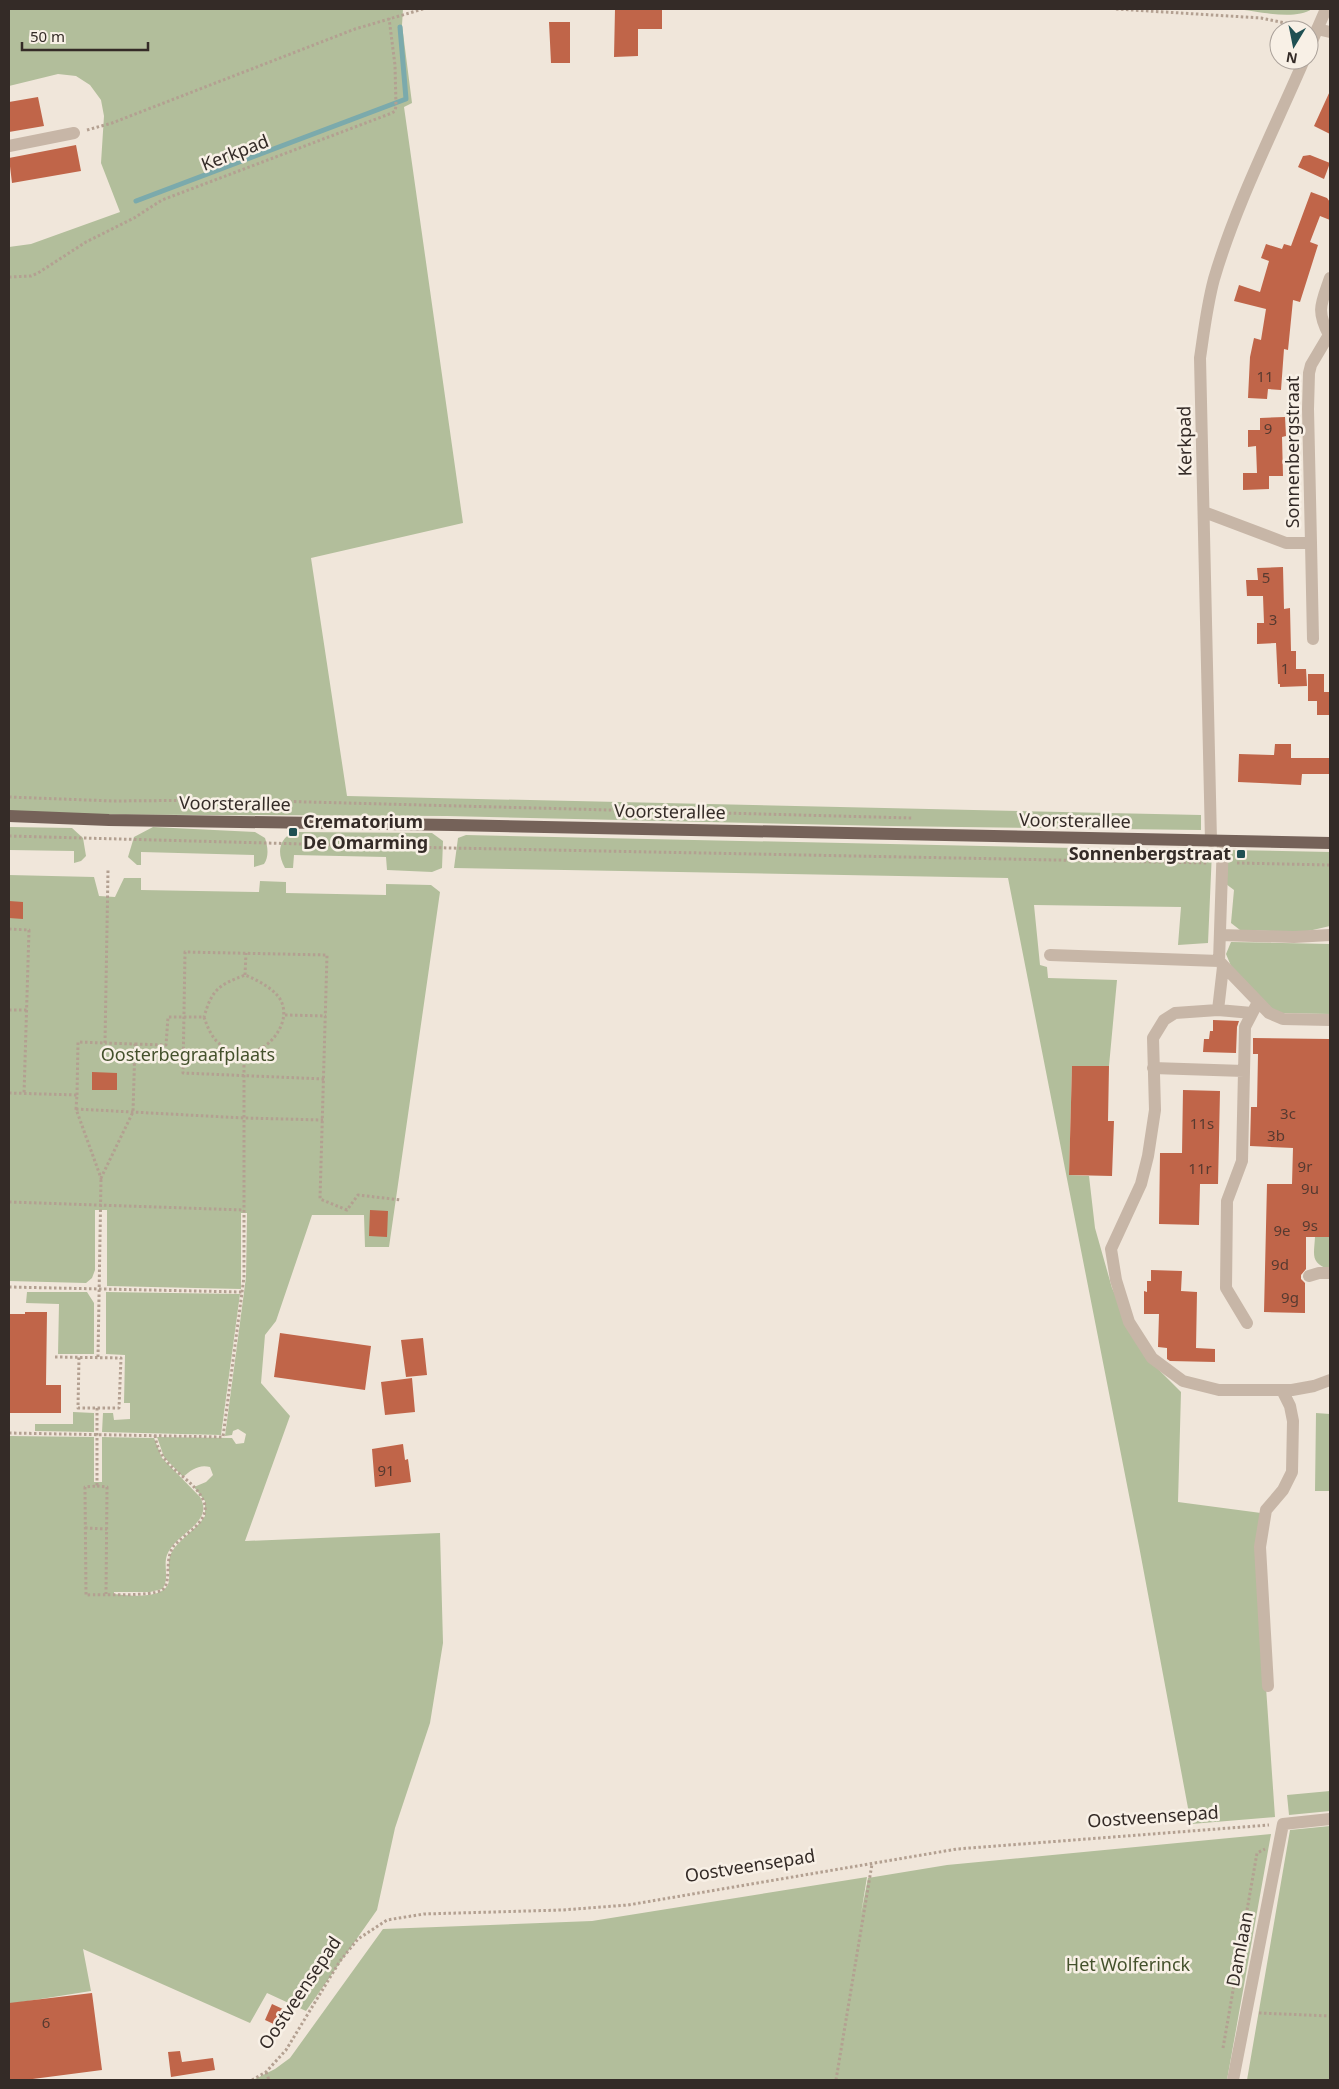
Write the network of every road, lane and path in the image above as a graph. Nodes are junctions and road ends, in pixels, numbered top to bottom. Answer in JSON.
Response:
{"nodes":[{"id":1,"x":423,"y":9,"type":"edge"},
{"id":2,"x":1116,"y":9,"type":"edge"},
{"id":3,"x":1326,"y":9,"type":"edge"},
{"id":4,"x":389,"y":18,"type":"junction"},
{"id":5,"x":1270,"y":20,"type":"edge"},
{"id":6,"x":1319,"y":26,"type":"edge"},
{"id":7,"x":1300,"y":70,"type":"edge"},
{"id":8,"x":74,"y":133,"type":"joint"},
{"id":9,"x":9,"y":146,"type":"edge"},
{"id":10,"x":9,"y":277,"type":"edge"},
{"id":11,"x":1330,"y":278,"type":"edge"},
{"id":12,"x":1330,"y":334,"type":"edge"},
{"id":13,"x":1204,"y":512,"type":"junction"},
{"id":14,"x":1311,"y":543,"type":"junction"},
{"id":15,"x":1313,"y":639,"type":"dead end"},
{"id":16,"x":9,"y":797,"type":"edge"},
{"id":17,"x":9,"y":816,"type":"edge"},
{"id":18,"x":918,"y":818,"type":"dead end"},
{"id":19,"x":9,"y":836,"type":"edge"},
{"id":20,"x":1217,"y":841,"type":"junction"},
{"id":21,"x":1330,"y":844,"type":"edge"},
{"id":22,"x":1223,"y":863,"type":"junction"},
{"id":23,"x":1330,"y":865,"type":"edge"},
{"id":24,"x":108,"y":870,"type":"dead end"},
{"id":25,"x":9,"y":929,"type":"edge"},
{"id":26,"x":1220,"y":935,"type":"junction"},
{"id":27,"x":1330,"y":935,"type":"edge"},
{"id":28,"x":246,"y":953,"type":"junction"},
{"id":29,"x":1050,"y":955,"type":"dead end"},
{"id":30,"x":1221,"y":964,"type":"junction"},
{"id":31,"x":245,"y":975,"type":"junction"},
{"id":32,"x":1255,"y":1008,"type":"junction"},
{"id":33,"x":9,"y":1010,"type":"edge"},
{"id":34,"x":27,"y":1010,"type":"junction"},
{"id":35,"x":1218,"y":1010,"type":"junction"},
{"id":36,"x":285,"y":1015,"type":"junction"},
{"id":37,"x":326,"y":1016,"type":"junction"},
{"id":38,"x":184,"y":1017,"type":"junction"},
{"id":39,"x":204,"y":1017,"type":"junction"},
{"id":40,"x":1330,"y":1020,"type":"edge"},
{"id":41,"x":106,"y":1043,"type":"junction"},
{"id":42,"x":135,"y":1044,"type":"junction"},
{"id":43,"x":244,"y":1056,"type":"junction"},
{"id":44,"x":1153,"y":1068,"type":"junction"},
{"id":45,"x":1244,"y":1071,"type":"junction"},
{"id":46,"x":244,"y":1076,"type":"junction"},
{"id":47,"x":324,"y":1079,"type":"junction"},
{"id":48,"x":9,"y":1093,"type":"edge"},
{"id":49,"x":24,"y":1094,"type":"junction"},
{"id":50,"x":77,"y":1095,"type":"junction"},
{"id":51,"x":76,"y":1110,"type":"junction"},
{"id":52,"x":133,"y":1112,"type":"junction"},
{"id":53,"x":244,"y":1118,"type":"junction"},
{"id":54,"x":323,"y":1120,"type":"junction"},
{"id":55,"x":101,"y":1178,"type":"junction"},
{"id":56,"x":401,"y":1200,"type":"dead end"},
{"id":57,"x":9,"y":1202,"type":"edge"},
{"id":58,"x":101,"y":1206,"type":"junction"},
{"id":59,"x":244,"y":1210,"type":"junction"},
{"id":60,"x":1330,"y":1274,"type":"edge"},
{"id":61,"x":1309,"y":1276,"type":"dead end"},
{"id":62,"x":9,"y":1288,"type":"edge"},
{"id":63,"x":99,"y":1290,"type":"junction"},
{"id":64,"x":242,"y":1292,"type":"junction"},
{"id":65,"x":1247,"y":1323,"type":"dead end"},
{"id":66,"x":55,"y":1356,"type":"dead end"},
{"id":67,"x":79,"y":1357,"type":"junction"},
{"id":68,"x":98,"y":1357,"type":"junction"},
{"id":69,"x":1330,"y":1380,"type":"edge"},
{"id":70,"x":1282,"y":1390,"type":"junction"},
{"id":71,"x":97,"y":1408,"type":"junction"},
{"id":72,"x":9,"y":1433,"type":"edge"},
{"id":73,"x":98,"y":1434,"type":"junction"},
{"id":74,"x":155,"y":1435,"type":"junction"},
{"id":75,"x":97,"y":1486,"type":"junction"},
{"id":76,"x":86,"y":1528,"type":"junction"},
{"id":77,"x":107,"y":1528,"type":"junction"},
{"id":78,"x":106,"y":1594,"type":"junction"},
{"id":79,"x":1268,"y":1686,"type":"dead end"},
{"id":80,"x":1330,"y":1819,"type":"edge"},
{"id":81,"x":1283,"y":1824,"type":"junction"},
{"id":82,"x":1279,"y":1843,"type":"junction"},
{"id":83,"x":872,"y":1864,"type":"junction"},
{"id":84,"x":1246,"y":2013,"type":"junction"},
{"id":85,"x":1330,"y":2016,"type":"edge"},
{"id":86,"x":1222,"y":2052,"type":"dead end"},
{"id":87,"x":266,"y":2072,"type":"junction"},
{"id":88,"x":252,"y":2080,"type":"edge"},
{"id":89,"x":269,"y":2080,"type":"edge"},
{"id":90,"x":836,"y":2080,"type":"edge"},
{"id":91,"x":1233,"y":2080,"type":"edge"}],
"edges":[{"from":1,"to":4,"type":"path"},
{"from":2,"to":5,"type":"path"},
{"from":3,"to":6,"type":"street"},
{"from":4,"to":8,"type":"path"},
{"from":4,"to":10,"type":"path","name":"Kerkpad"},
{"from":7,"to":13,"type":"street","name":"Kerkpad"},
{"from":8,"to":9,"type":"street"},
{"from":11,"to":12,"type":"street","name":"Sonnenbergstraat"},
{"from":12,"to":14,"type":"street","name":"Sonnenbergstraat"},
{"from":13,"to":14,"type":"street","name":"Sonnenbergstraat"},
{"from":13,"to":20,"type":"street","name":"Kerkpad"},
{"from":14,"to":15,"type":"street","name":"Sonnenbergstraat"},
{"from":16,"to":18,"type":"path"},
{"from":17,"to":20,"type":"main road","name":"Voorsterallee"},
{"from":19,"to":22,"type":"path"},
{"from":20,"to":21,"type":"main road","name":"Voorsterallee"},
{"from":20,"to":22,"type":"street","name":"Kerkpad"},
{"from":22,"to":23,"type":"path"},
{"from":22,"to":26,"type":"street","name":"Kerkpad"},
{"from":24,"to":41,"type":"path"},
{"from":25,"to":34,"type":"path"},
{"from":26,"to":27,"type":"street"},
{"from":26,"to":30,"type":"street","name":"Kerkpad"},
{"from":28,"to":31,"type":"path"},
{"from":28,"to":37,"type":"path"},
{"from":28,"to":38,"type":"path"},
{"from":29,"to":30,"type":"street"},
{"from":30,"to":32,"type":"street"},
{"from":30,"to":35,"type":"street","name":"Kerkpad"},
{"from":31,"to":36,"type":"path"},
{"from":31,"to":39,"type":"path"},
{"from":32,"to":35,"type":"street"},
{"from":32,"to":40,"type":"street"},
{"from":32,"to":45,"type":"street"},
{"from":33,"to":34,"type":"path"},
{"from":34,"to":49,"type":"path"},
{"from":35,"to":44,"type":"street"},
{"from":36,"to":37,"type":"path"},
{"from":36,"to":43,"type":"path"},
{"from":37,"to":47,"type":"path"},
{"from":38,"to":39,"type":"path"},
{"from":38,"to":42,"type":"path"},
{"from":38,"to":46,"type":"path"},
{"from":39,"to":43,"type":"path"},
{"from":41,"to":42,"type":"path"},
{"from":41,"to":50,"type":"path"},
{"from":42,"to":52,"type":"path"},
{"from":43,"to":46,"type":"path"},
{"from":44,"to":45,"type":"street"},
{"from":44,"to":70,"type":"street"},
{"from":45,"to":65,"type":"street"},
{"from":46,"to":47,"type":"path"},
{"from":46,"to":53,"type":"path"},
{"from":47,"to":54,"type":"path"},
{"from":48,"to":49,"type":"path"},
{"from":49,"to":50,"type":"path"},
{"from":50,"to":51,"type":"path"},
{"from":51,"to":52,"type":"path"},
{"from":51,"to":55,"type":"path"},
{"from":52,"to":53,"type":"path"},
{"from":52,"to":55,"type":"path"},
{"from":53,"to":54,"type":"path"},
{"from":53,"to":59,"type":"path"},
{"from":54,"to":56,"type":"path"},
{"from":55,"to":58,"type":"path"},
{"from":57,"to":58,"type":"path"},
{"from":58,"to":59,"type":"path"},
{"from":58,"to":63,"type":"path"},
{"from":59,"to":64,"type":"path"},
{"from":60,"to":61,"type":"street"},
{"from":62,"to":63,"type":"path"},
{"from":63,"to":64,"type":"path"},
{"from":63,"to":68,"type":"path"},
{"from":64,"to":74,"type":"path"},
{"from":66,"to":67,"type":"path"},
{"from":67,"to":68,"type":"path"},
{"from":67,"to":71,"type":"path"},
{"from":68,"to":71,"type":"path"},
{"from":69,"to":70,"type":"street"},
{"from":70,"to":79,"type":"street"},
{"from":71,"to":73,"type":"path"},
{"from":72,"to":73,"type":"path"},
{"from":73,"to":74,"type":"path"},
{"from":73,"to":75,"type":"path"},
{"from":74,"to":78,"type":"path"},
{"from":75,"to":76,"type":"path"},
{"from":75,"to":77,"type":"path"},
{"from":76,"to":77,"type":"path"},
{"from":76,"to":78,"type":"path"},
{"from":77,"to":78,"type":"path"},
{"from":80,"to":81,"type":"street"},
{"from":81,"to":82,"type":"street","name":"Damlaan"},
{"from":81,"to":83,"type":"path","name":"Oostveensepad"},
{"from":82,"to":84,"type":"street","name":"Damlaan"},
{"from":82,"to":86,"type":"path"},
{"from":83,"to":87,"type":"path","name":"Oostveensepad"},
{"from":83,"to":90,"type":"path"},
{"from":84,"to":85,"type":"path"},
{"from":84,"to":91,"type":"street","name":"Damlaan"},
{"from":87,"to":88,"type":"path","name":"Oostveensepad"},
{"from":87,"to":89,"type":"path"}]}
